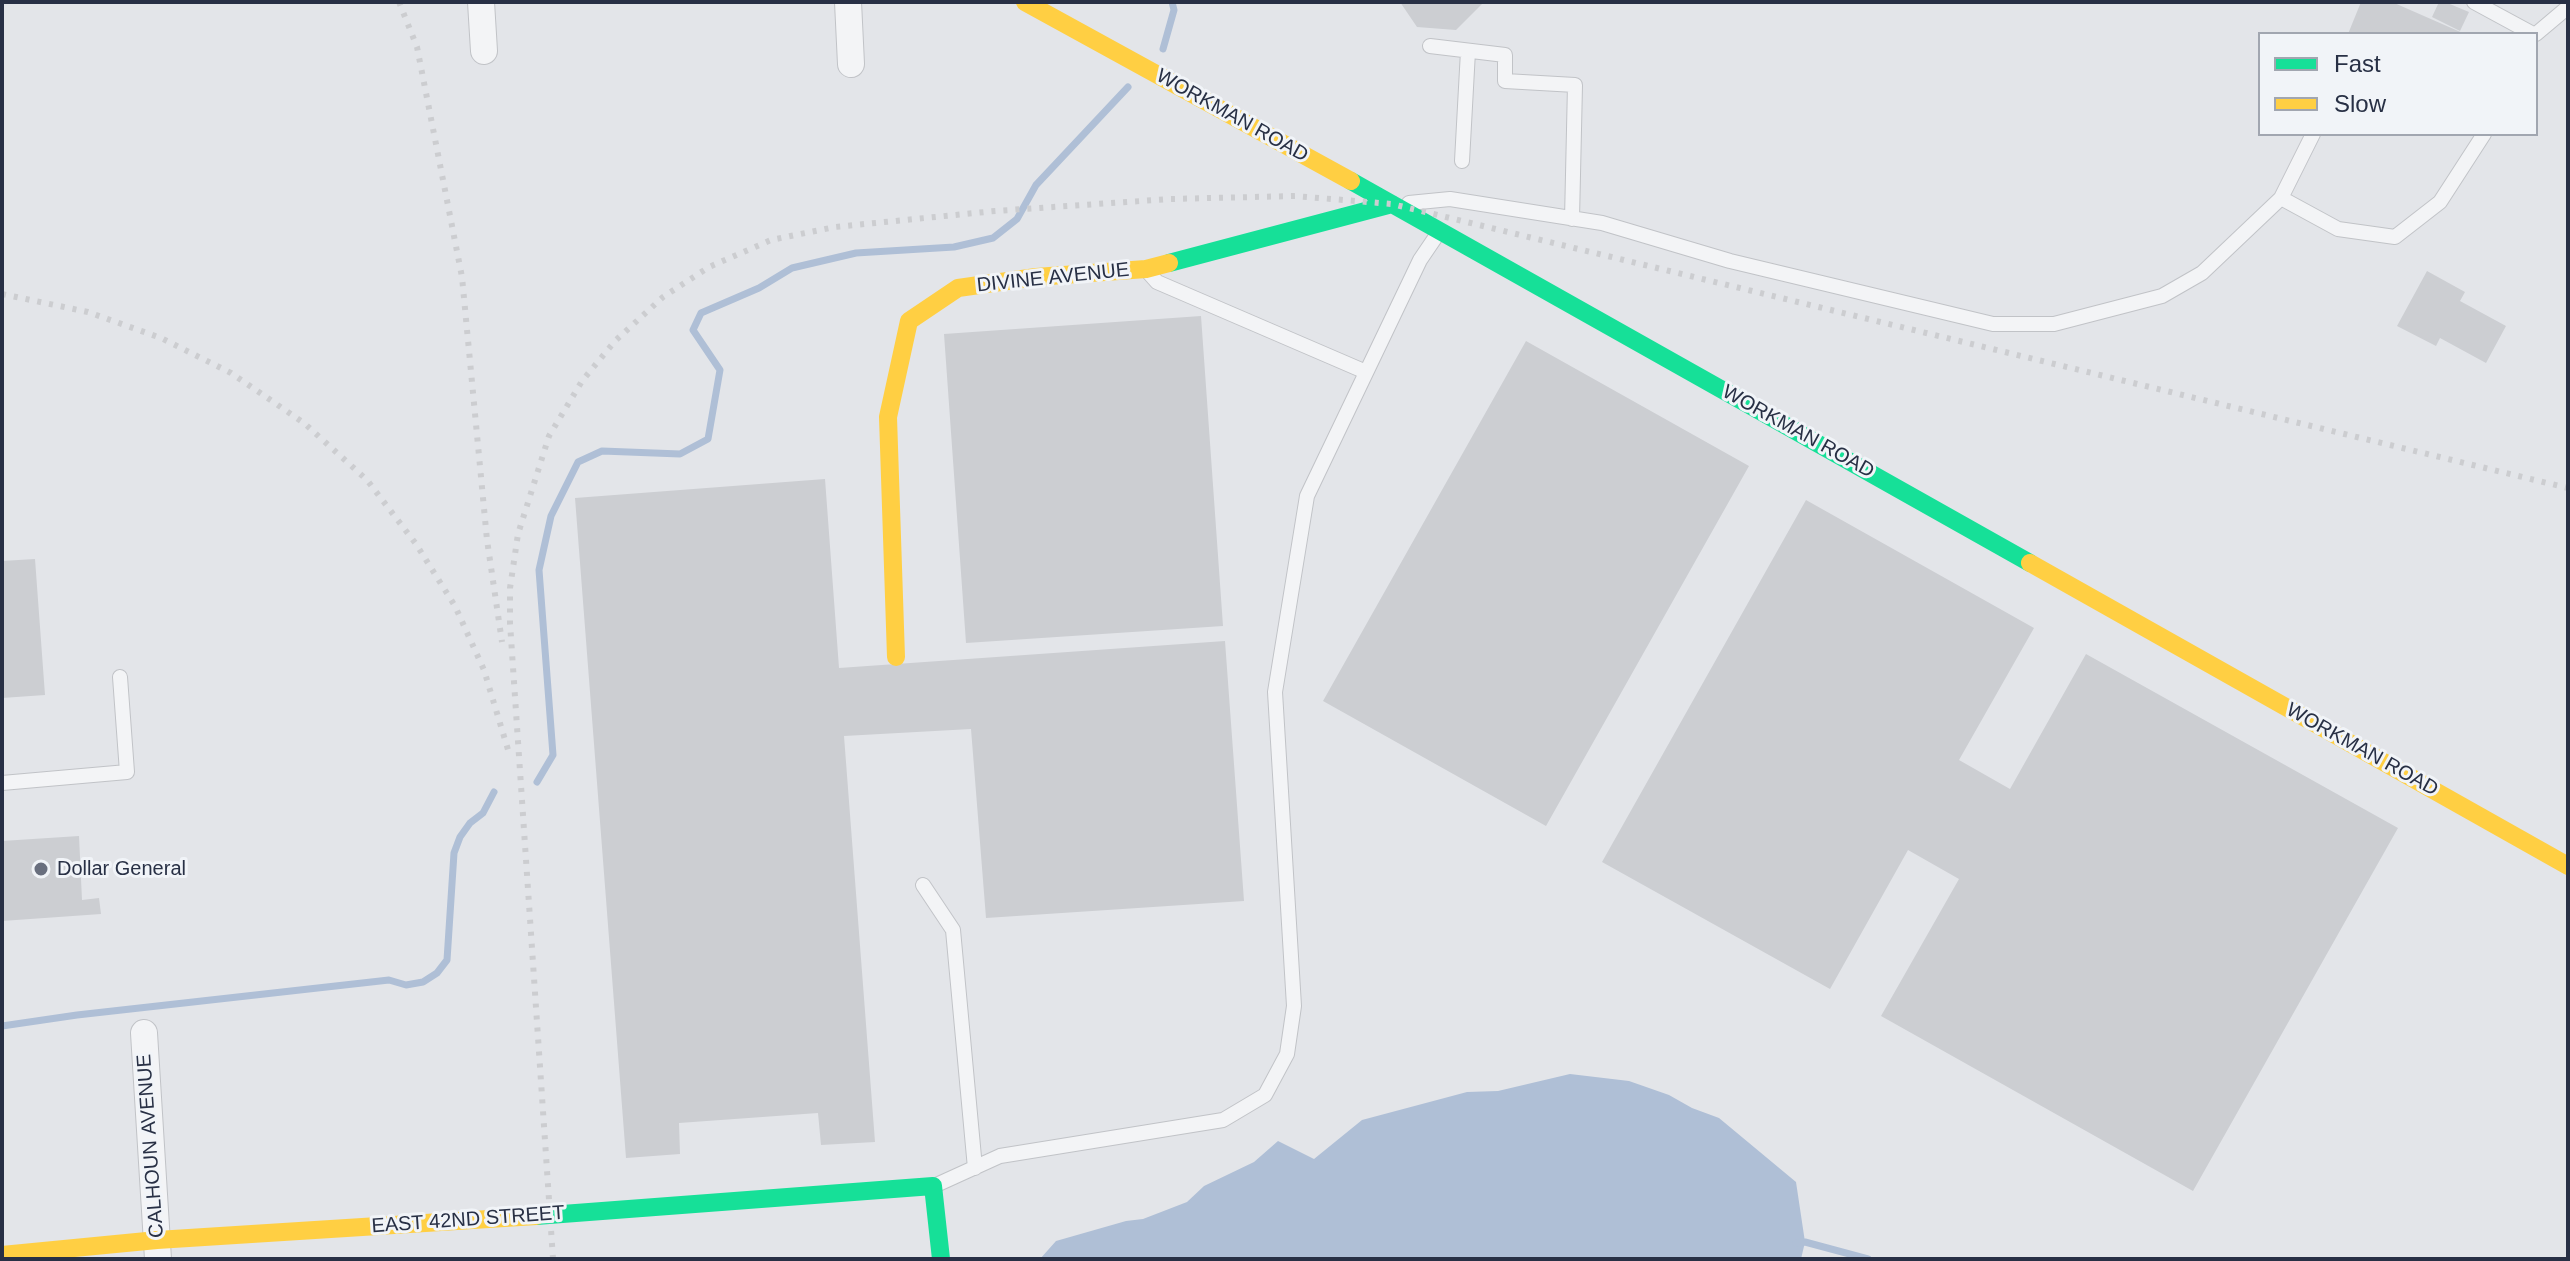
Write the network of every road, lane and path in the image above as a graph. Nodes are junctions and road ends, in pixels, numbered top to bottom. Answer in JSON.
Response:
{"nodes":[{"id":1,"x":481,"y":2,"type":"edge"},
{"id":2,"x":848,"y":2,"type":"edge"},
{"id":3,"x":1025,"y":2,"type":"edge"},
{"id":4,"x":2474,"y":2,"type":"edge"},
{"id":5,"x":2568,"y":7,"type":"edge"},
{"id":6,"x":1057,"y":10,"type":"edge"},
{"id":7,"x":2530,"y":32,"type":"edge"},
{"id":8,"x":2537,"y":32,"type":"edge"},
{"id":9,"x":1430,"y":46,"type":"dead end"},
{"id":10,"x":484,"y":51,"type":"dead end"},
{"id":11,"x":1468,"y":51,"type":"junction"},
{"id":12,"x":851,"y":64,"type":"dead end"},
{"id":13,"x":2312,"y":136,"type":"edge"},
{"id":14,"x":2483,"y":136,"type":"edge"},
{"id":15,"x":1462,"y":161,"type":"dead end"},
{"id":16,"x":2281,"y":198,"type":"junction"},
{"id":17,"x":1392,"y":204,"type":"junction"},
{"id":18,"x":1572,"y":219,"type":"junction"},
{"id":19,"x":1440,"y":231,"type":"junction"},
{"id":20,"x":1146,"y":269,"type":"junction"},
{"id":21,"x":1366,"y":372,"type":"junction"},
{"id":22,"x":896,"y":657,"type":"dead end"},
{"id":23,"x":120,"y":677,"type":"dead end"},
{"id":24,"x":2,"y":783,"type":"edge"},
{"id":25,"x":2568,"y":866,"type":"edge"},
{"id":26,"x":923,"y":885,"type":"dead end"},
{"id":27,"x":144,"y":1033,"type":"dead end"},
{"id":28,"x":975,"y":1168,"type":"junction"},
{"id":29,"x":933,"y":1186,"type":"junction"},
{"id":30,"x":158,"y":1249,"type":"edge"},
{"id":31,"x":2,"y":1255,"type":"edge"},
{"id":32,"x":35,"y":1255,"type":"edge"},
{"id":33,"x":941,"y":1259,"type":"edge"}],
"edges":[{"from":1,"to":10,"type":"street"},
{"from":2,"to":12,"type":"street"},
{"from":3,"to":6,"type":"street","name":"WORKMAN ROAD"},
{"from":4,"to":7,"type":"lane"},
{"from":5,"to":8,"type":"lane"},
{"from":6,"to":17,"type":"street","name":"WORKMAN ROAD"},
{"from":9,"to":11,"type":"lane"},
{"from":11,"to":15,"type":"lane"},
{"from":11,"to":18,"type":"lane"},
{"from":13,"to":16,"type":"lane"},
{"from":14,"to":16,"type":"lane"},
{"from":16,"to":18,"type":"lane"},
{"from":17,"to":18,"type":"lane"},
{"from":17,"to":19,"type":"street","name":"WORKMAN ROAD"},
{"from":17,"to":20,"type":"street","name":"DIVINE AVENUE"},
{"from":19,"to":21,"type":"lane"},
{"from":19,"to":25,"type":"street","name":"WORKMAN ROAD"},
{"from":20,"to":21,"type":"lane"},
{"from":20,"to":22,"type":"street","name":"DIVINE AVENUE"},
{"from":21,"to":28,"type":"lane"},
{"from":23,"to":24,"type":"lane"},
{"from":26,"to":28,"type":"lane"},
{"from":27,"to":30,"type":"street","name":"CALHOUN AVENUE"},
{"from":28,"to":29,"type":"lane"},
{"from":29,"to":30,"type":"street","name":"EAST 42ND STREET"},
{"from":29,"to":33,"type":"street"},
{"from":30,"to":32,"type":"street","name":"EAST 42ND STREET"},
{"from":31,"to":32,"type":"street","name":"EAST 42ND STREET"}]}
